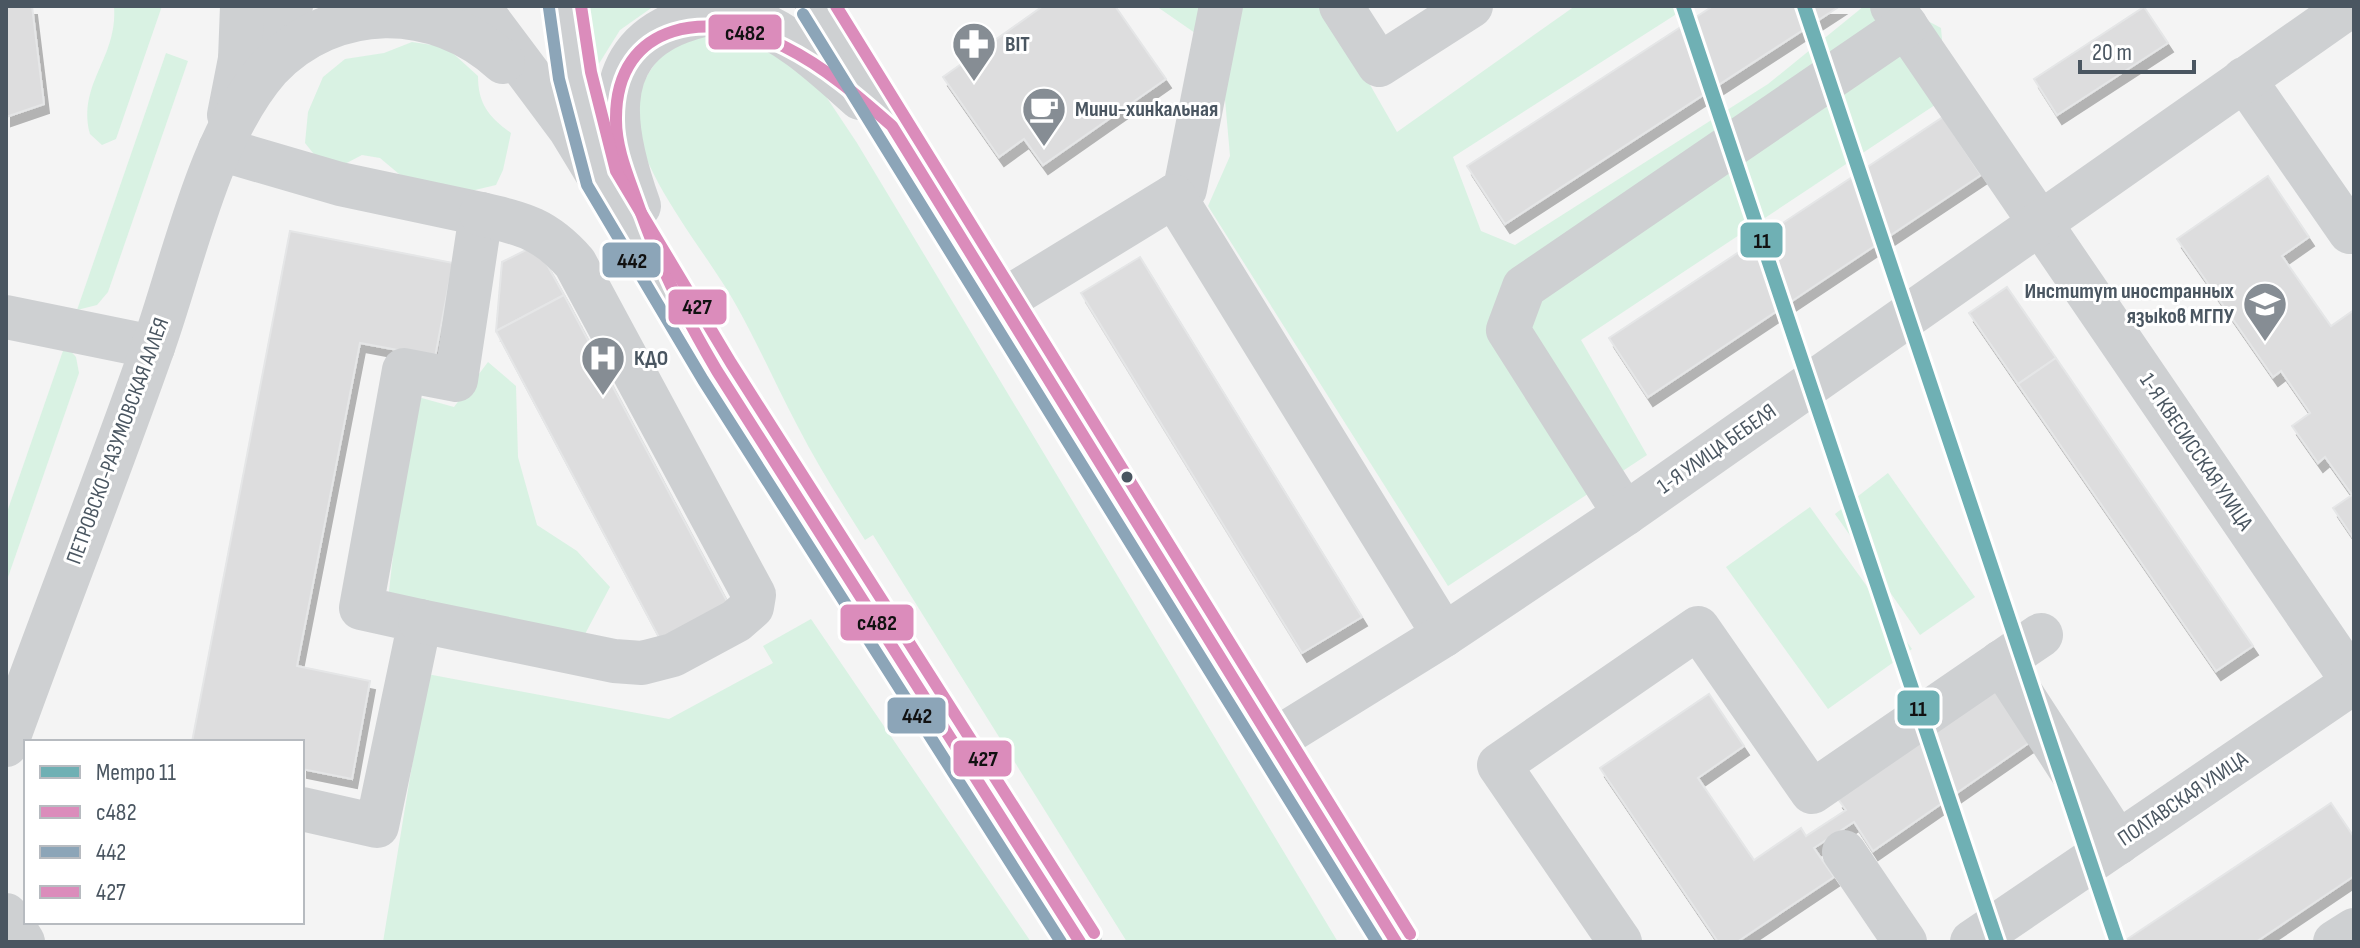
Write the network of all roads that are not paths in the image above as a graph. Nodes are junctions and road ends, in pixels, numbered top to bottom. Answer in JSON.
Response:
{"nodes":[{"id":1,"x":242,"y":6,"type":"edge"},
{"id":2,"x":291,"y":6,"type":"edge"},
{"id":3,"x":478,"y":6,"type":"edge"},
{"id":4,"x":565,"y":6,"type":"edge"},
{"id":5,"x":817,"y":6,"type":"edge"},
{"id":6,"x":1221,"y":6,"type":"edge"},
{"id":7,"x":1341,"y":6,"type":"edge"},
{"id":8,"x":1471,"y":6,"type":"edge"},
{"id":9,"x":2350,"y":6,"type":"edge"},
{"id":10,"x":1899,"y":16,"type":"edge"},
{"id":11,"x":240,"y":59,"type":"junction"},
{"id":12,"x":2244,"y":79,"type":"junction"},
{"id":13,"x":892,"y":126,"type":"junction"},
{"id":14,"x":570,"y":129,"type":"junction"},
{"id":15,"x":223,"y":142,"type":"junction"},
{"id":16,"x":601,"y":177,"type":"junction"},
{"id":17,"x":1174,"y":196,"type":"junction"},
{"id":18,"x":481,"y":214,"type":"junction"},
{"id":19,"x":2039,"y":221,"type":"junction"},
{"id":20,"x":2350,"y":232,"type":"dead end"},
{"id":21,"x":665,"y":281,"type":"junction"},
{"id":22,"x":1001,"y":302,"type":"junction"},
{"id":23,"x":6,"y":317,"type":"edge"},
{"id":24,"x":153,"y":347,"type":"junction"},
{"id":25,"x":1625,"y":514,"type":"junction"},
{"id":26,"x":420,"y":621,"type":"junction"},
{"id":27,"x":1444,"y":635,"type":"junction"},
{"id":28,"x":2041,"y":635,"type":"dead end"},
{"id":29,"x":2001,"y":662,"type":"junction"},
{"id":30,"x":17,"y":682,"type":"edge"},
{"id":31,"x":2354,"y":683,"type":"edge"},
{"id":32,"x":17,"y":741,"type":"edge"},
{"id":33,"x":1273,"y":741,"type":"junction"},
{"id":34,"x":304,"y":809,"type":"edge"},
{"id":35,"x":2118,"y":843,"type":"junction"},
{"id":36,"x":1844,"y":852,"type":"dead end"},
{"id":37,"x":6,"y":915,"type":"edge"},
{"id":38,"x":2354,"y":930,"type":"edge"},
{"id":39,"x":23,"y":942,"type":"edge"},
{"id":40,"x":1080,"y":942,"type":"edge"},
{"id":41,"x":1396,"y":942,"type":"edge"},
{"id":42,"x":1620,"y":942,"type":"edge"},
{"id":43,"x":1905,"y":942,"type":"edge"},
{"id":44,"x":1972,"y":942,"type":"edge"},
{"id":45,"x":2335,"y":942,"type":"edge"}],
"edges":[{"from":1,"to":11,"type":"street","name":"ПЕТРОВСКО-РАЗУМОВСКАЯ АЛЛЕЯ"},
{"from":2,"to":11,"type":"street"},
{"from":3,"to":14,"type":"street"},
{"from":4,"to":16,"type":"street"},
{"from":5,"to":13,"type":"street"},
{"from":6,"to":17,"type":"street"},
{"from":7,"to":8,"type":"street"},
{"from":9,"to":12,"type":"street","name":"1-Я УЛИЦА БЕБЕЛЯ"},
{"from":10,"to":19,"type":"street","name":"1-Я КВЕСИССКАЯ УЛИЦА"},
{"from":10,"to":25,"type":"street"},
{"from":11,"to":15,"type":"street","name":"ПЕТРОВСКО-РАЗУМОВСКАЯ АЛЛЕЯ"},
{"from":12,"to":19,"type":"street","name":"1-Я УЛИЦА БЕБЕЛЯ"},
{"from":12,"to":20,"type":"street"},
{"from":13,"to":21,"type":"street"},
{"from":13,"to":22,"type":"street"},
{"from":14,"to":15,"type":"street","name":"ПЕТРОВСКО-РАЗУМОВСКАЯ АЛЛЕЯ"},
{"from":14,"to":16,"type":"street"},
{"from":15,"to":18,"type":"street"},
{"from":15,"to":24,"type":"street","name":"ПЕТРОВСКО-РАЗУМОВСКАЯ АЛЛЕЯ"},
{"from":16,"to":21,"type":"street"},
{"from":17,"to":22,"type":"street"},
{"from":17,"to":27,"type":"street"},
{"from":18,"to":26,"type":"street"},
{"from":18,"to":26,"type":"street"},
{"from":19,"to":25,"type":"street","name":"1-Я УЛИЦА БЕБЕЛЯ"},
{"from":19,"to":31,"type":"street","name":"1-Я КВЕСИССКАЯ УЛИЦА"},
{"from":21,"to":40,"type":"street"},
{"from":22,"to":33,"type":"street"},
{"from":23,"to":24,"type":"street"},
{"from":24,"to":30,"type":"street","name":"ПЕТРОВСКО-РАЗУМОВСКАЯ АЛЛЕЯ"},
{"from":25,"to":27,"type":"street","name":"1-Я УЛИЦА БЕБЕЛЯ"},
{"from":26,"to":34,"type":"street"},
{"from":27,"to":33,"type":"street","name":"1-Я УЛИЦА БЕБЕЛЯ"},
{"from":28,"to":29,"type":"street"},
{"from":29,"to":35,"type":"street"},
{"from":29,"to":42,"type":"street"},
{"from":30,"to":32,"type":"street","name":"ПЕТРОВСКО-РАЗУМОВСКАЯ АЛЛЕЯ"},
{"from":31,"to":35,"type":"street","name":"ПОЛТАВСКАЯ УЛИЦА"},
{"from":33,"to":41,"type":"street"},
{"from":35,"to":44,"type":"street","name":"ПОЛТАВСКАЯ УЛИЦА"},
{"from":36,"to":43,"type":"street"},
{"from":37,"to":39,"type":"street"},
{"from":38,"to":45,"type":"street"}]}
